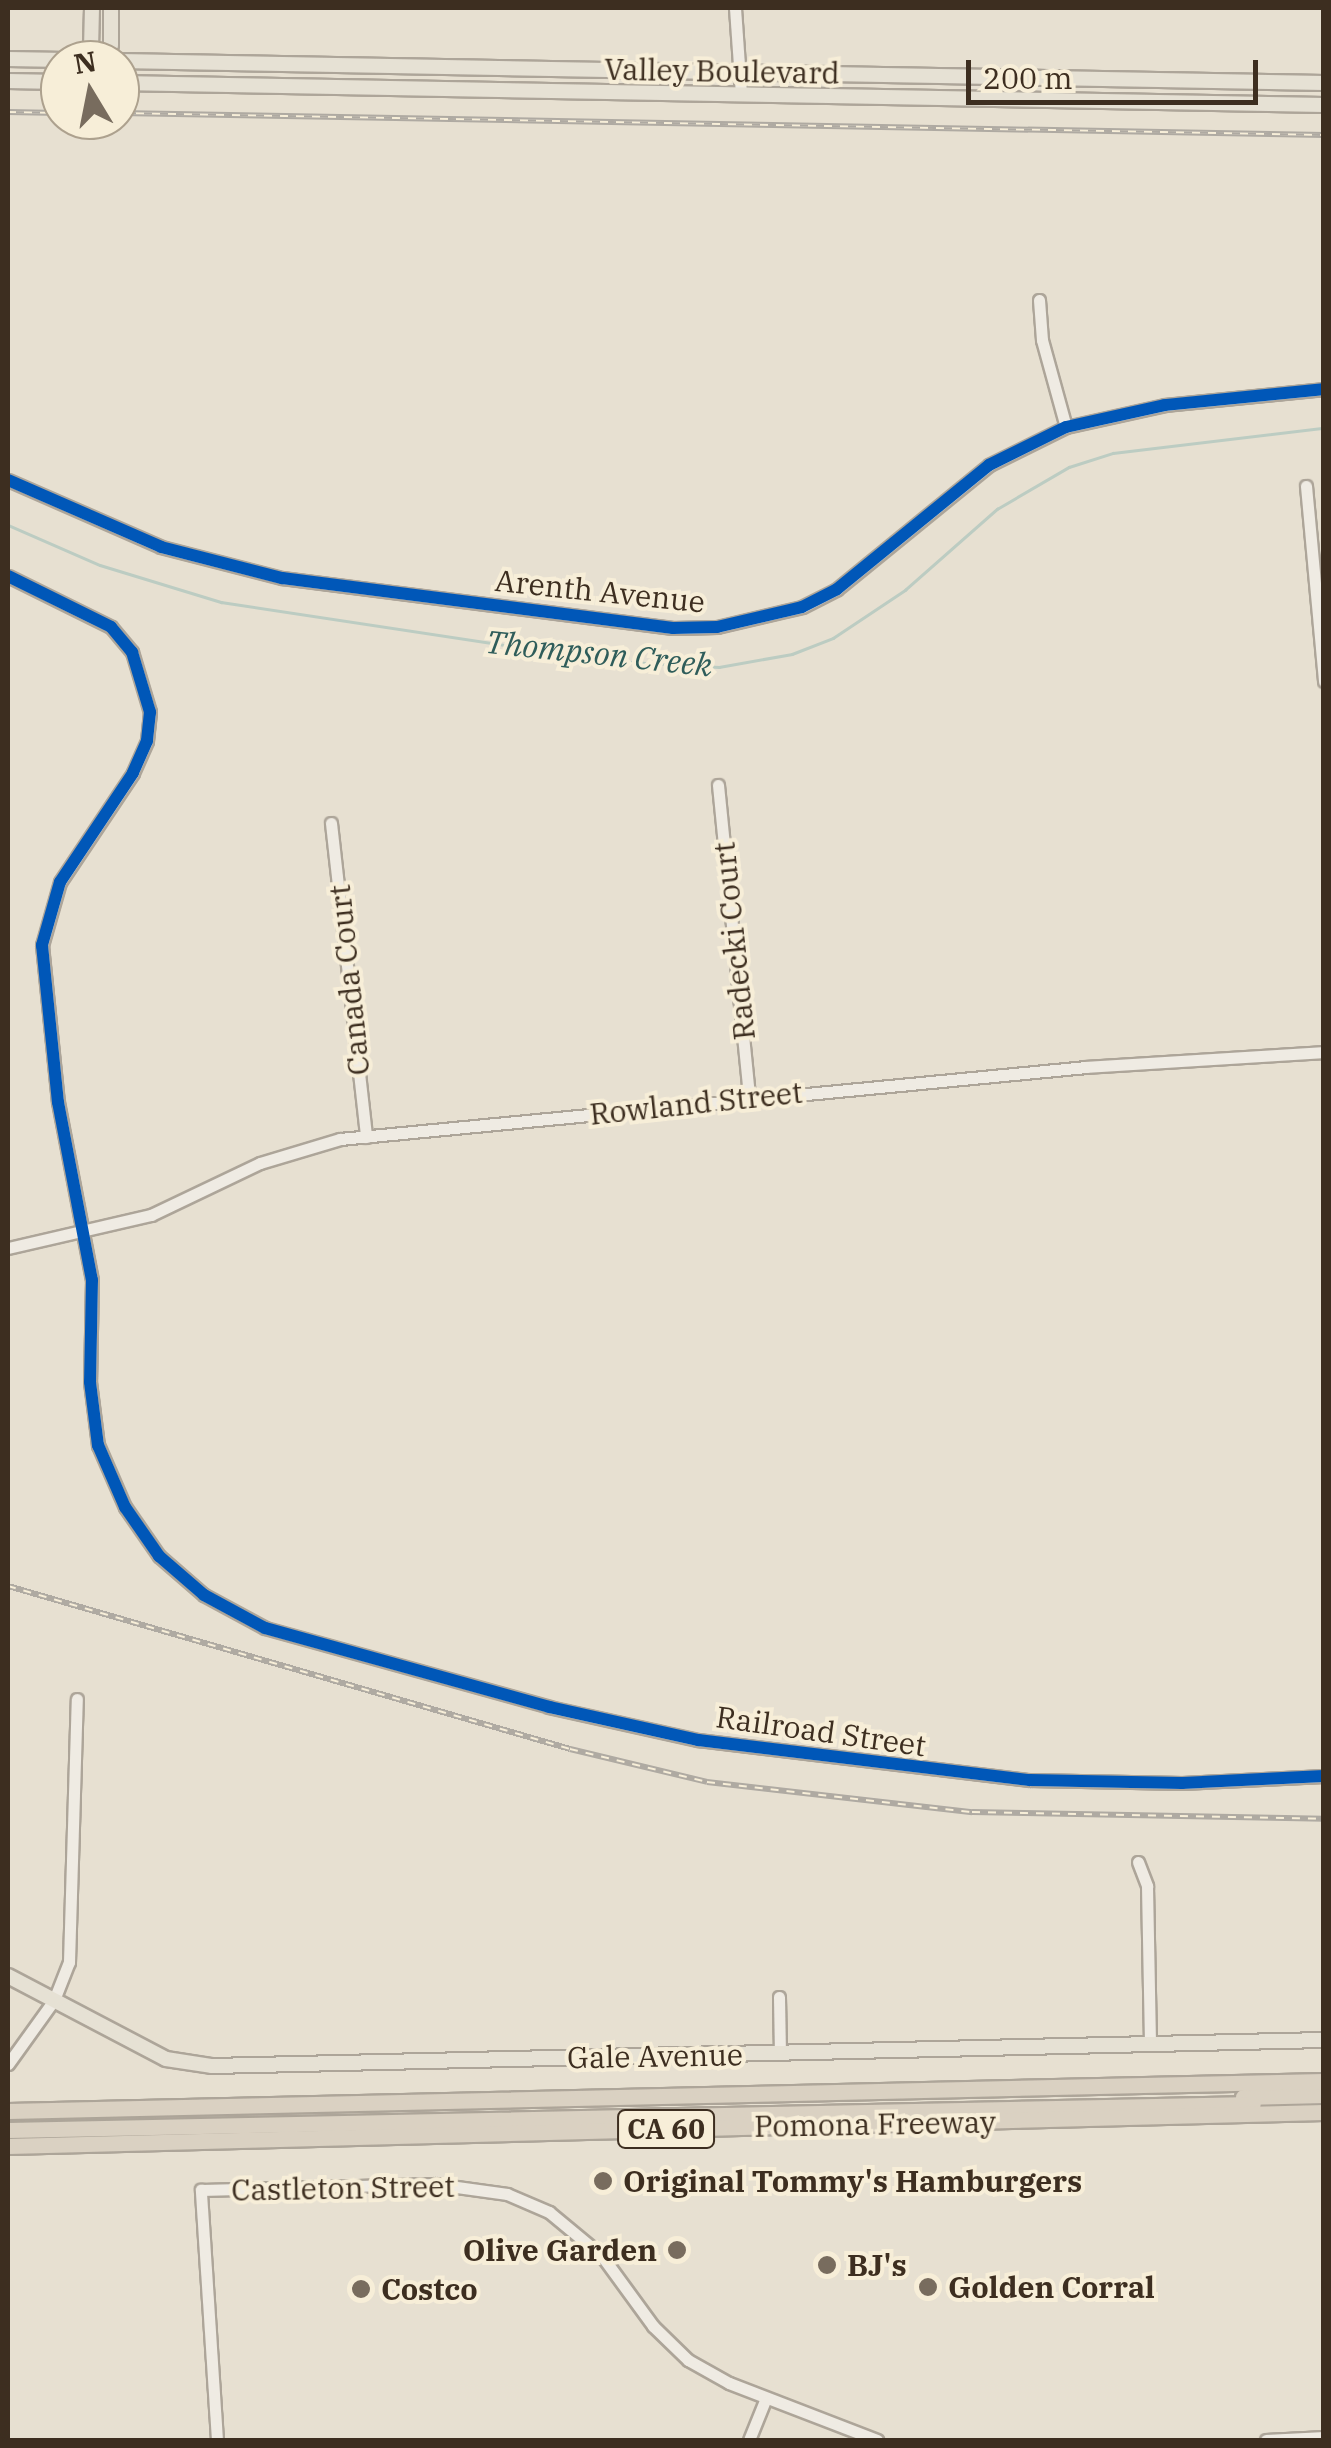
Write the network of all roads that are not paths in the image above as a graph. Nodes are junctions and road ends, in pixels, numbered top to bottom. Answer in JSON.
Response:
{"nodes":[{"id":1,"x":92,"y":8,"type":"edge"},
{"id":2,"x":111,"y":8,"type":"edge"},
{"id":3,"x":735,"y":8,"type":"edge"},
{"id":4,"x":91,"y":40,"type":"edge"},
{"id":5,"x":111,"y":40,"type":"edge"},
{"id":6,"x":8,"y":59,"type":"edge"},
{"id":7,"x":40,"y":60,"type":"edge"},
{"id":8,"x":140,"y":61,"type":"edge"},
{"id":9,"x":432,"y":66,"type":"junction"},
{"id":10,"x":741,"y":72,"type":"junction"},
{"id":11,"x":940,"y":76,"type":"junction"},
{"id":12,"x":8,"y":81,"type":"edge"},
{"id":13,"x":40,"y":82,"type":"edge"},
{"id":14,"x":140,"y":83,"type":"edge"},
{"id":15,"x":1324,"y":84,"type":"edge"},
{"id":16,"x":432,"y":88,"type":"junction"},
{"id":17,"x":740,"y":94,"type":"junction"},
{"id":18,"x":866,"y":96,"type":"junction"},
{"id":19,"x":1324,"y":105,"type":"edge"},
{"id":20,"x":1039,"y":300,"type":"dead end"},
{"id":21,"x":1324,"y":389,"type":"edge"},
{"id":22,"x":1066,"y":428,"type":"junction"},
{"id":23,"x":8,"y":480,"type":"edge"},
{"id":24,"x":1306,"y":486,"type":"dead end"},
{"id":25,"x":8,"y":576,"type":"edge"},
{"id":26,"x":1324,"y":681,"type":"edge"},
{"id":27,"x":718,"y":785,"type":"dead end"},
{"id":28,"x":331,"y":823,"type":"dead end"},
{"id":29,"x":1324,"y":1052,"type":"edge"},
{"id":30,"x":750,"y":1097,"type":"junction"},
{"id":31,"x":366,"y":1136,"type":"junction"},
{"id":32,"x":86,"y":1232,"type":"junction"},
{"id":33,"x":8,"y":1248,"type":"edge"},
{"id":34,"x":77,"y":1700,"type":"dead end"},
{"id":35,"x":1324,"y":1776,"type":"edge"},
{"id":36,"x":1138,"y":1862,"type":"dead end"},
{"id":37,"x":8,"y":1976,"type":"edge"},
{"id":38,"x":779,"y":1997,"type":"dead end"},
{"id":39,"x":54,"y":2000,"type":"junction"},
{"id":40,"x":1324,"y":2040,"type":"edge"},
{"id":41,"x":1150,"y":2042,"type":"junction"},
{"id":42,"x":780,"y":2053,"type":"junction"},
{"id":43,"x":8,"y":2064,"type":"edge"},
{"id":44,"x":1324,"y":2081,"type":"edge"},
{"id":45,"x":1324,"y":2098,"type":"edge"},
{"id":46,"x":8,"y":2111,"type":"edge"},
{"id":47,"x":1324,"y":2112,"type":"edge"},
{"id":48,"x":8,"y":2127,"type":"edge"},
{"id":49,"x":8,"y":2146,"type":"edge"},
{"id":50,"x":766,"y":2398,"type":"junction"},
{"id":51,"x":1324,"y":2437,"type":"edge"},
{"id":52,"x":217,"y":2440,"type":"edge"},
{"id":53,"x":749,"y":2440,"type":"edge"},
{"id":54,"x":878,"y":2440,"type":"edge"},
{"id":55,"x":1266,"y":2440,"type":"edge"}],
"edges":[{"from":1,"to":4,"type":"main road"},
{"from":2,"to":5,"type":"main road"},
{"from":3,"to":10,"type":"street"},
{"from":6,"to":7,"type":"main road"},
{"from":8,"to":9,"type":"main road","name":"Valley Boulevard"},
{"from":9,"to":10,"type":"main road","name":"Valley Boulevard"},
{"from":9,"to":16,"type":"main road"},
{"from":10,"to":11,"type":"main road","name":"Valley Boulevard"},
{"from":10,"to":17,"type":"street"},
{"from":11,"to":15,"type":"main road","name":"Valley Boulevard"},
{"from":11,"to":18,"type":"main road"},
{"from":12,"to":13,"type":"main road"},
{"from":14,"to":16,"type":"main road","name":"Valley Boulevard"},
{"from":16,"to":17,"type":"main road","name":"Valley Boulevard"},
{"from":17,"to":18,"type":"main road","name":"Valley Boulevard"},
{"from":18,"to":19,"type":"main road","name":"Valley Boulevard"},
{"from":20,"to":22,"type":"street"},
{"from":21,"to":22,"type":"street","name":"Arenth Avenue"},
{"from":22,"to":23,"type":"street","name":"Arenth Avenue"},
{"from":24,"to":26,"type":"street"},
{"from":25,"to":32,"type":"street","name":"Railroad Street"},
{"from":27,"to":30,"type":"street","name":"Radecki Court"},
{"from":28,"to":31,"type":"street","name":"Canada Court"},
{"from":29,"to":30,"type":"street","name":"Rowland Street"},
{"from":30,"to":31,"type":"street","name":"Rowland Street"},
{"from":31,"to":32,"type":"street","name":"Rowland Street"},
{"from":32,"to":33,"type":"street"},
{"from":32,"to":35,"type":"street","name":"Railroad Street"},
{"from":34,"to":39,"type":"street"},
{"from":36,"to":41,"type":"street"},
{"from":37,"to":39,"type":"main road","name":"Gale Avenue"},
{"from":38,"to":42,"type":"street"},
{"from":39,"to":42,"type":"main road","name":"Gale Avenue"},
{"from":39,"to":43,"type":"street"},
{"from":40,"to":41,"type":"main road","name":"Gale Avenue"},
{"from":41,"to":42,"type":"main road","name":"Gale Avenue"},
{"from":44,"to":46,"type":"highway","name":"Pomona Freeway","number":"CA 60"},
{"from":45,"to":48,"type":"highway"},
{"from":47,"to":49,"type":"highway","name":"Pomona Freeway","number":"CA 60"},
{"from":50,"to":52,"type":"street","name":"Castleton Street"},
{"from":50,"to":53,"type":"street"},
{"from":50,"to":54,"type":"street","name":"Castleton Street"},
{"from":51,"to":55,"type":"street"}]}
